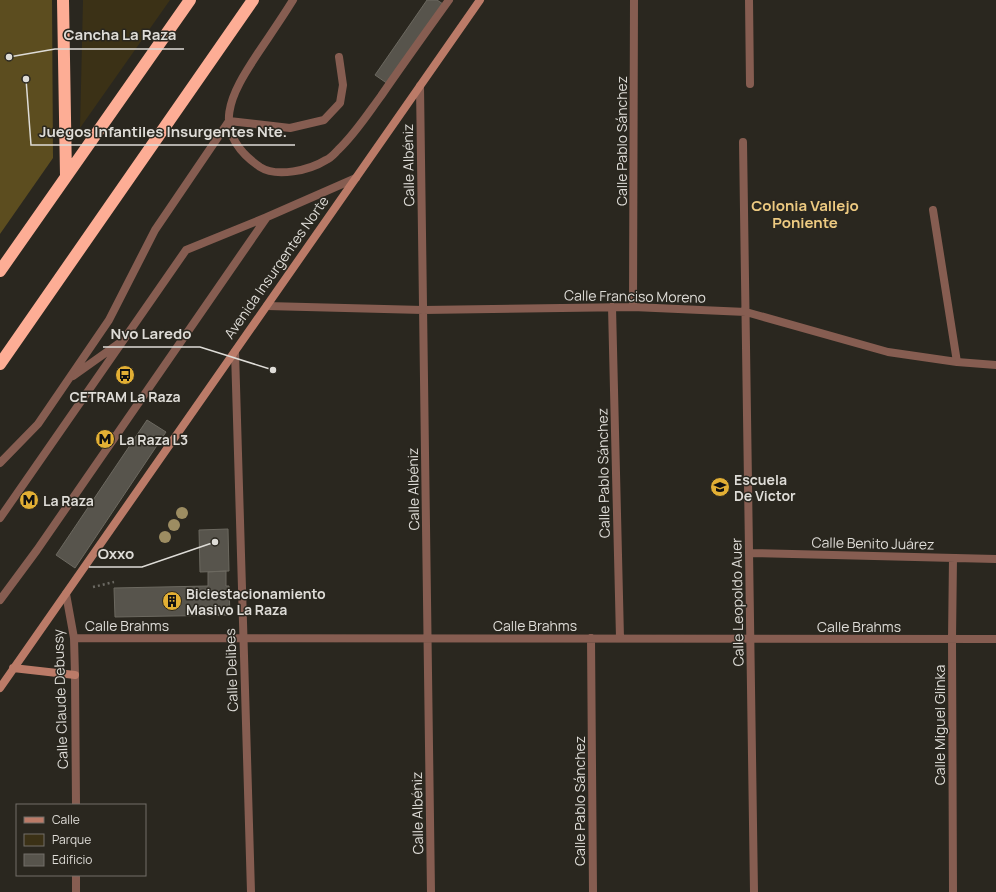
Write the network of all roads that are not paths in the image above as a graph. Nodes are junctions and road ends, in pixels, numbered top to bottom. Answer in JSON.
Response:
{"nodes":[{"id":1,"x":62,"y":0,"type":"edge"},
{"id":2,"x":190,"y":0,"type":"edge"},
{"id":3,"x":253,"y":0,"type":"edge"},
{"id":4,"x":293,"y":0,"type":"edge"},
{"id":5,"x":449,"y":0,"type":"edge"},
{"id":6,"x":480,"y":0,"type":"edge"},
{"id":7,"x":634,"y":0,"type":"edge"},
{"id":8,"x":749,"y":0,"type":"edge"},
{"id":9,"x":339,"y":57,"type":"dead end"},
{"id":10,"x":750,"y":84,"type":"dead end"},
{"id":11,"x":420,"y":86,"type":"junction"},
{"id":12,"x":229,"y":121,"type":"junction"},
{"id":13,"x":743,"y":142,"type":"dead end"},
{"id":14,"x":66,"y":176,"type":"junction"},
{"id":15,"x":356,"y":178,"type":"junction"},
{"id":16,"x":933,"y":210,"type":"dead end"},
{"id":17,"x":267,"y":217,"type":"junction"},
{"id":18,"x":0,"y":271,"type":"edge"},
{"id":19,"x":267,"y":306,"type":"junction"},
{"id":20,"x":633,"y":307,"type":"junction"},
{"id":21,"x":612,"y":308,"type":"junction"},
{"id":22,"x":423,"y":310,"type":"junction"},
{"id":23,"x":746,"y":312,"type":"junction"},
{"id":24,"x":123,"y":340,"type":"junction"},
{"id":25,"x":235,"y":352,"type":"junction"},
{"id":26,"x":957,"y":362,"type":"junction"},
{"id":27,"x":0,"y":364,"type":"edge"},
{"id":28,"x":996,"y":365,"type":"edge"},
{"id":29,"x":69,"y":378,"type":"junction"},
{"id":30,"x":0,"y":463,"type":"edge"},
{"id":31,"x":0,"y":518,"type":"edge"},
{"id":32,"x":749,"y":553,"type":"junction"},
{"id":33,"x":953,"y":558,"type":"junction"},
{"id":34,"x":996,"y":559,"type":"edge"},
{"id":35,"x":66,"y":594,"type":"junction"},
{"id":36,"x":0,"y":600,"type":"edge"},
{"id":37,"x":74,"y":638,"type":"junction"},
{"id":38,"x":243,"y":638,"type":"junction"},
{"id":39,"x":428,"y":638,"type":"junction"},
{"id":40,"x":591,"y":638,"type":"junction"},
{"id":41,"x":620,"y":638,"type":"junction"},
{"id":42,"x":750,"y":638,"type":"junction"},
{"id":43,"x":952,"y":639,"type":"junction"},
{"id":44,"x":996,"y":639,"type":"edge"},
{"id":45,"x":14,"y":668,"type":"junction"},
{"id":46,"x":75,"y":675,"type":"junction"},
{"id":47,"x":0,"y":688,"type":"edge"},
{"id":48,"x":76,"y":804,"type":"edge"},
{"id":49,"x":76,"y":876,"type":"edge"},
{"id":50,"x":76,"y":892,"type":"edge"},
{"id":51,"x":250,"y":892,"type":"edge"},
{"id":52,"x":431,"y":892,"type":"edge"},
{"id":53,"x":593,"y":892,"type":"edge"},
{"id":54,"x":754,"y":892,"type":"edge"},
{"id":55,"x":953,"y":892,"type":"edge"}],
"edges":[{"from":1,"to":14,"type":"highway"},
{"from":2,"to":14,"type":"highway"},
{"from":3,"to":27,"type":"highway"},
{"from":4,"to":12,"type":"street"},
{"from":5,"to":12,"type":"street"},
{"from":6,"to":11,"type":"main road","name":"Avenida Insurgentes Norte"},
{"from":7,"to":20,"type":"street","name":"Calle Pablo Sánchez"},
{"from":8,"to":10,"type":"street"},
{"from":9,"to":12,"type":"street"},
{"from":11,"to":15,"type":"main road","name":"Avenida Insurgentes Norte"},
{"from":11,"to":22,"type":"street","name":"Calle Albéniz"},
{"from":12,"to":29,"type":"street"},
{"from":13,"to":23,"type":"street","name":"Calle Leopoldo Auer"},
{"from":14,"to":18,"type":"highway"},
{"from":15,"to":17,"type":"street"},
{"from":15,"to":19,"type":"main road","name":"Avenida Insurgentes Norte"},
{"from":16,"to":26,"type":"street"},
{"from":17,"to":24,"type":"street"},
{"from":17,"to":36,"type":"street"},
{"from":19,"to":22,"type":"street","name":"Calle Franciso Moreno"},
{"from":19,"to":25,"type":"main road","name":"Avenida Insurgentes Norte"},
{"from":20,"to":21,"type":"street","name":"Calle Franciso Moreno"},
{"from":20,"to":23,"type":"street","name":"Calle Franciso Moreno"},
{"from":21,"to":22,"type":"street","name":"Calle Franciso Moreno"},
{"from":21,"to":41,"type":"street","name":"Calle Pablo Sánchez"},
{"from":22,"to":39,"type":"street","name":"Calle Albéniz"},
{"from":23,"to":26,"type":"street","name":"Calle Franciso Moreno"},
{"from":23,"to":32,"type":"street","name":"Calle Leopoldo Auer"},
{"from":24,"to":29,"type":"street"},
{"from":24,"to":31,"type":"street"},
{"from":25,"to":35,"type":"main road","name":"Avenida Insurgentes Norte"},
{"from":25,"to":38,"type":"street","name":"Calle Delibes"},
{"from":26,"to":28,"type":"street","name":"Calle Franciso Moreno"},
{"from":29,"to":30,"type":"street"},
{"from":32,"to":33,"type":"street","name":"Calle Benito Juárez"},
{"from":32,"to":42,"type":"street","name":"Calle Leopoldo Auer"},
{"from":33,"to":34,"type":"street","name":"Calle Benito Juárez"},
{"from":33,"to":43,"type":"street","name":"Calle Miguel Glinka"},
{"from":35,"to":37,"type":"street","name":"Calle Claude Debussy"},
{"from":35,"to":45,"type":"main road","name":"Avenida Insurgentes Norte"},
{"from":37,"to":38,"type":"street","name":"Calle Brahms"},
{"from":37,"to":46,"type":"street","name":"Calle Claude Debussy"},
{"from":38,"to":39,"type":"street","name":"Calle Brahms"},
{"from":38,"to":51,"type":"street","name":"Calle Delibes"},
{"from":39,"to":40,"type":"street","name":"Calle Brahms"},
{"from":39,"to":52,"type":"street","name":"Calle Albéniz"},
{"from":40,"to":41,"type":"street","name":"Calle Brahms"},
{"from":40,"to":53,"type":"street","name":"Calle Pablo Sánchez"},
{"from":41,"to":42,"type":"street","name":"Calle Brahms"},
{"from":42,"to":43,"type":"street","name":"Calle Brahms"},
{"from":42,"to":54,"type":"street","name":"Calle Leopoldo Auer"},
{"from":43,"to":44,"type":"street","name":"Calle Brahms"},
{"from":43,"to":55,"type":"street","name":"Calle Miguel Glinka"},
{"from":45,"to":46,"type":"main road"},
{"from":45,"to":47,"type":"main road","name":"Avenida Insurgentes Norte"},
{"from":46,"to":48,"type":"street","name":"Calle Claude Debussy"},
{"from":49,"to":50,"type":"street"}]}
